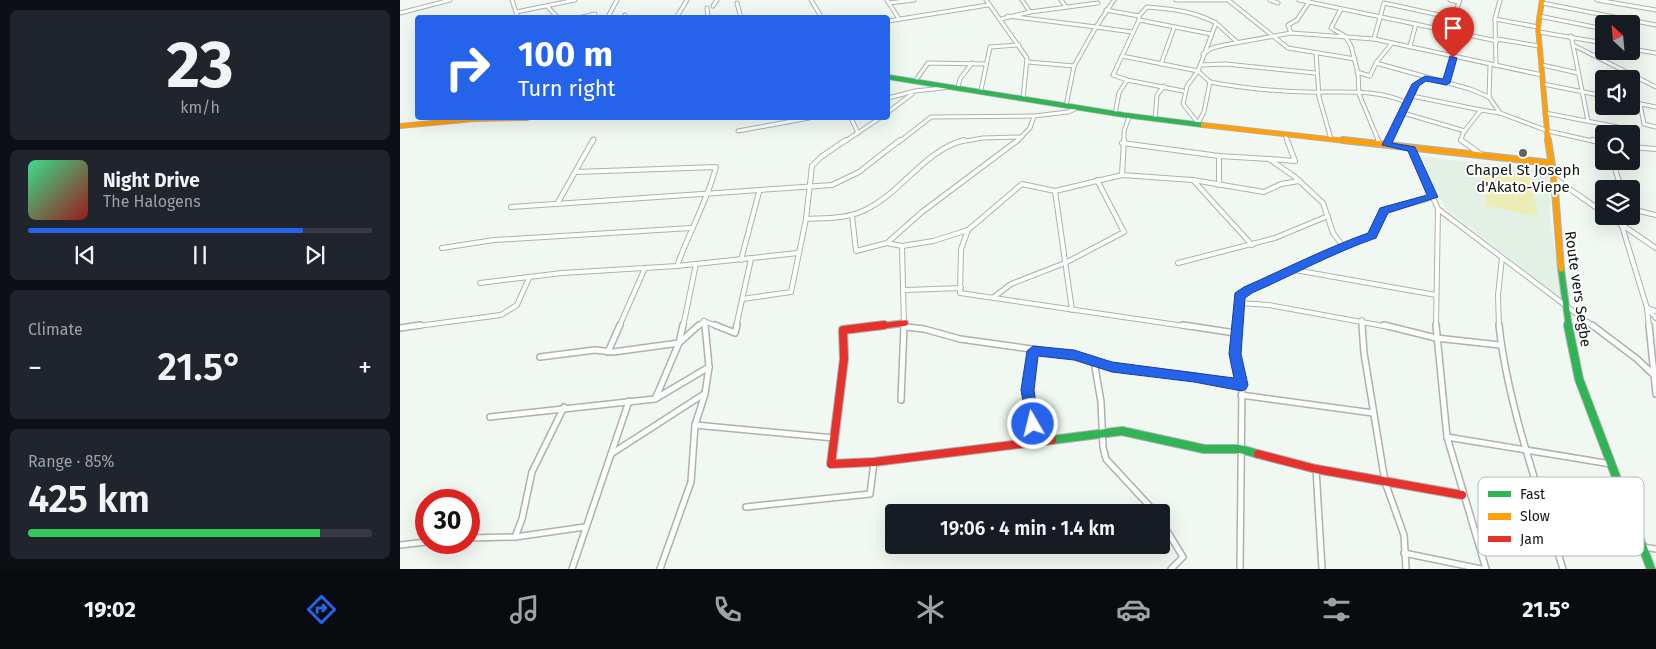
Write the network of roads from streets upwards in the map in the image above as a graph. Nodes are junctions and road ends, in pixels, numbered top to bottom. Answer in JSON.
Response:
{"nodes":[{"id":1,"x":450,"y":0,"type":"edge"},
{"id":2,"x":512,"y":0,"type":"edge"},
{"id":3,"x":551,"y":0,"type":"edge"},
{"id":4,"x":575,"y":0,"type":"edge"},
{"id":5,"x":617,"y":0,"type":"edge"},
{"id":6,"x":687,"y":0,"type":"edge"},
{"id":7,"x":717,"y":0,"type":"edge"},
{"id":8,"x":811,"y":0,"type":"edge"},
{"id":9,"x":914,"y":0,"type":"edge"},
{"id":10,"x":986,"y":0,"type":"edge"},
{"id":11,"x":1022,"y":0,"type":"edge"},
{"id":12,"x":1061,"y":0,"type":"edge"},
{"id":13,"x":1114,"y":0,"type":"edge"},
{"id":14,"x":1176,"y":0,"type":"edge"},
{"id":15,"x":1227,"y":0,"type":"edge"},
{"id":16,"x":1270,"y":0,"type":"edge"},
{"id":17,"x":1299,"y":0,"type":"edge"},
{"id":18,"x":1450,"y":0,"type":"edge"},
{"id":19,"x":1500,"y":0,"type":"edge"},
{"id":20,"x":1598,"y":0,"type":"edge"},
{"id":21,"x":1460,"y":1,"type":"edge"},
{"id":22,"x":1542,"y":1,"type":"edge"},
{"id":23,"x":888,"y":2,"type":"edge"},
{"id":24,"x":1098,"y":2,"type":"dead end"},
{"id":25,"x":1308,"y":2,"type":"junction"},
{"id":26,"x":1618,"y":2,"type":"edge"},
{"id":27,"x":737,"y":3,"type":"dead end"},
{"id":28,"x":1278,"y":3,"type":"dead end"},
{"id":29,"x":554,"y":4,"type":"junction"},
{"id":30,"x":547,"y":6,"type":"junction"},
{"id":31,"x":713,"y":6,"type":"dead end"},
{"id":32,"x":988,"y":6,"type":"junction"},
{"id":33,"x":1066,"y":7,"type":"junction"},
{"id":34,"x":707,"y":8,"type":"dead end"},
{"id":35,"x":1106,"y":10,"type":"junction"},
{"id":36,"x":1342,"y":10,"type":"junction"},
{"id":37,"x":1656,"y":10,"type":"edge"},
{"id":38,"x":516,"y":12,"type":"junction"},
{"id":39,"x":1030,"y":12,"type":"junction"},
{"id":40,"x":400,"y":13,"type":"edge"},
{"id":41,"x":595,"y":14,"type":"dead end"},
{"id":42,"x":517,"y":15,"type":"edge"},
{"id":43,"x":555,"y":15,"type":"edge"},
{"id":44,"x":591,"y":15,"type":"edge"},
{"id":45,"x":609,"y":15,"type":"dead end"},
{"id":46,"x":678,"y":15,"type":"edge"},
{"id":47,"x":708,"y":15,"type":"edge"},
{"id":48,"x":740,"y":15,"type":"edge"},
{"id":49,"x":820,"y":15,"type":"edge"},
{"id":50,"x":1608,"y":15,"type":"edge"},
{"id":51,"x":1008,"y":16,"type":"junction"},
{"id":52,"x":1539,"y":16,"type":"junction"},
{"id":53,"x":1380,"y":17,"type":"junction"},
{"id":54,"x":1139,"y":18,"type":"junction"},
{"id":55,"x":1453,"y":18,"type":"junction"},
{"id":56,"x":899,"y":19,"type":"junction"},
{"id":57,"x":1496,"y":19,"type":"junction"},
{"id":58,"x":1000,"y":20,"type":"junction"},
{"id":59,"x":890,"y":21,"type":"edge"},
{"id":60,"x":1640,"y":22,"type":"edge"},
{"id":61,"x":1216,"y":23,"type":"junction"},
{"id":62,"x":1416,"y":24,"type":"junction"},
{"id":63,"x":1656,"y":25,"type":"edge"},
{"id":64,"x":1595,"y":27,"type":"edge"},
{"id":65,"x":1096,"y":28,"type":"junction"},
{"id":66,"x":1174,"y":28,"type":"junction"},
{"id":67,"x":1538,"y":30,"type":"junction"},
{"id":68,"x":1451,"y":31,"type":"junction"},
{"id":69,"x":1132,"y":32,"type":"junction"},
{"id":70,"x":1291,"y":32,"type":"junction"},
{"id":71,"x":1211,"y":34,"type":"junction"},
{"id":72,"x":1270,"y":35,"type":"junction"},
{"id":73,"x":1571,"y":36,"type":"junction"},
{"id":74,"x":1346,"y":37,"type":"junction"},
{"id":75,"x":1374,"y":39,"type":"junction"},
{"id":76,"x":1497,"y":40,"type":"junction"},
{"id":77,"x":1595,"y":41,"type":"edge"},
{"id":78,"x":1237,"y":42,"type":"junction"},
{"id":79,"x":1392,"y":43,"type":"junction"},
{"id":80,"x":1019,"y":45,"type":"junction"},
{"id":81,"x":1574,"y":45,"type":"junction"},
{"id":82,"x":1410,"y":46,"type":"junction"},
{"id":83,"x":1539,"y":46,"type":"junction"},
{"id":84,"x":1640,"y":50,"type":"edge"},
{"id":85,"x":1316,"y":53,"type":"junction"},
{"id":86,"x":1656,"y":53,"type":"edge"},
{"id":87,"x":1203,"y":54,"type":"junction"},
{"id":88,"x":1122,"y":56,"type":"junction"},
{"id":89,"x":1453,"y":58,"type":"junction"},
{"id":90,"x":1355,"y":59,"type":"junction"},
{"id":91,"x":1028,"y":62,"type":"junction"},
{"id":92,"x":972,"y":63,"type":"junction"},
{"id":93,"x":1376,"y":63,"type":"junction"},
{"id":94,"x":986,"y":64,"type":"junction"},
{"id":95,"x":1161,"y":64,"type":"junction"},
{"id":96,"x":1201,"y":65,"type":"junction"},
{"id":97,"x":1542,"y":65,"type":"junction"},
{"id":98,"x":1074,"y":66,"type":"junction"},
{"id":99,"x":1490,"y":66,"type":"junction"},
{"id":100,"x":1496,"y":66,"type":"junction"},
{"id":101,"x":1198,"y":71,"type":"junction"},
{"id":102,"x":1356,"y":72,"type":"junction"},
{"id":103,"x":1315,"y":73,"type":"junction"},
{"id":104,"x":1578,"y":73,"type":"junction"},
{"id":105,"x":1542,"y":75,"type":"junction"},
{"id":106,"x":890,"y":77,"type":"edge"},
{"id":107,"x":1425,"y":78,"type":"junction"},
{"id":108,"x":916,"y":80,"type":"junction"},
{"id":109,"x":1127,"y":80,"type":"junction"},
{"id":110,"x":1210,"y":82,"type":"junction"},
{"id":111,"x":1446,"y":83,"type":"junction"},
{"id":112,"x":1542,"y":84,"type":"junction"},
{"id":113,"x":1164,"y":86,"type":"junction"},
{"id":114,"x":955,"y":87,"type":"junction"},
{"id":115,"x":1656,"y":87,"type":"edge"},
{"id":116,"x":982,"y":90,"type":"junction"},
{"id":117,"x":915,"y":91,"type":"junction"},
{"id":118,"x":1183,"y":91,"type":"junction"},
{"id":119,"x":1582,"y":91,"type":"junction"},
{"id":120,"x":1319,"y":92,"type":"junction"},
{"id":121,"x":1359,"y":94,"type":"junction"},
{"id":122,"x":1595,"y":94,"type":"edge"},
{"id":123,"x":1412,"y":96,"type":"junction"},
{"id":124,"x":890,"y":97,"type":"edge"},
{"id":125,"x":1490,"y":97,"type":"junction"},
{"id":126,"x":1023,"y":99,"type":"junction"},
{"id":127,"x":1407,"y":103,"type":"junction"},
{"id":128,"x":1640,"y":104,"type":"joint"},
{"id":129,"x":1066,"y":106,"type":"junction"},
{"id":130,"x":1656,"y":107,"type":"edge"},
{"id":131,"x":1078,"y":108,"type":"junction"},
{"id":132,"x":890,"y":110,"type":"edge"},
{"id":133,"x":1481,"y":110,"type":"junction"},
{"id":134,"x":1403,"y":113,"type":"junction"},
{"id":135,"x":1500,"y":113,"type":"junction"},
{"id":136,"x":1545,"y":113,"type":"junction"},
{"id":137,"x":1115,"y":114,"type":"junction"},
{"id":138,"x":1034,"y":116,"type":"junction"},
{"id":139,"x":1129,"y":117,"type":"junction"},
{"id":140,"x":463,"y":120,"type":"edge"},
{"id":141,"x":800,"y":120,"type":"edge"},
{"id":142,"x":852,"y":120,"type":"edge"},
{"id":143,"x":877,"y":120,"type":"edge"},
{"id":144,"x":1155,"y":120,"type":"junction"},
{"id":145,"x":1588,"y":122,"type":"junction"},
{"id":146,"x":1198,"y":123,"type":"junction"},
{"id":147,"x":1606,"y":125,"type":"edge"},
{"id":148,"x":400,"y":126,"type":"edge"},
{"id":149,"x":1656,"y":127,"type":"edge"},
{"id":150,"x":738,"y":130,"type":"dead end"},
{"id":151,"x":1465,"y":131,"type":"junction"},
{"id":152,"x":1548,"y":132,"type":"junction"},
{"id":153,"x":858,"y":133,"type":"junction"},
{"id":154,"x":1285,"y":135,"type":"junction"},
{"id":155,"x":1022,"y":137,"type":"junction"},
{"id":156,"x":594,"y":139,"type":"dead end"},
{"id":157,"x":1331,"y":139,"type":"junction"},
{"id":158,"x":1595,"y":141,"type":"edge"},
{"id":159,"x":1122,"y":143,"type":"junction"},
{"id":160,"x":1384,"y":145,"type":"junction"},
{"id":161,"x":1640,"y":147,"type":"edge"},
{"id":162,"x":1412,"y":148,"type":"junction"},
{"id":163,"x":1656,"y":149,"type":"edge"},
{"id":164,"x":1482,"y":155,"type":"junction"},
{"id":165,"x":1219,"y":156,"type":"junction"},
{"id":166,"x":1268,"y":159,"type":"junction"},
{"id":167,"x":1550,"y":163,"type":"junction"},
{"id":168,"x":576,"y":172,"type":"junction"},
{"id":169,"x":1122,"y":175,"type":"junction"},
{"id":170,"x":1554,"y":178,"type":"junction"},
{"id":171,"x":1097,"y":180,"type":"junction"},
{"id":172,"x":1193,"y":180,"type":"junction"},
{"id":173,"x":1299,"y":181,"type":"junction"},
{"id":174,"x":1219,"y":185,"type":"junction"},
{"id":175,"x":808,"y":187,"type":"junction"},
{"id":176,"x":1055,"y":190,"type":"junction"},
{"id":177,"x":759,"y":192,"type":"junction"},
{"id":178,"x":709,"y":195,"type":"junction"},
{"id":179,"x":1433,"y":197,"type":"junction"},
{"id":180,"x":556,"y":204,"type":"junction"},
{"id":181,"x":1595,"y":206,"type":"edge"},
{"id":182,"x":511,"y":207,"type":"dead end"},
{"id":183,"x":1438,"y":209,"type":"junction"},
{"id":184,"x":1640,"y":211,"type":"edge"},
{"id":185,"x":852,"y":215,"type":"junction"},
{"id":186,"x":1656,"y":215,"type":"edge"},
{"id":187,"x":1328,"y":216,"type":"junction"},
{"id":188,"x":806,"y":219,"type":"junction"},
{"id":189,"x":1622,"y":226,"type":"joint"},
{"id":190,"x":691,"y":228,"type":"junction"},
{"id":191,"x":968,"y":230,"type":"junction"},
{"id":192,"x":887,"y":243,"type":"junction"},
{"id":193,"x":1252,"y":245,"type":"junction"},
{"id":194,"x":902,"y":246,"type":"junction"},
{"id":195,"x":1343,"y":246,"type":"junction"},
{"id":196,"x":442,"y":248,"type":"dead end"},
{"id":197,"x":1656,"y":248,"type":"edge"},
{"id":198,"x":798,"y":253,"type":"junction"},
{"id":199,"x":1502,"y":258,"type":"junction"},
{"id":200,"x":751,"y":259,"type":"junction"},
{"id":201,"x":741,"y":260,"type":"junction"},
{"id":202,"x":1065,"y":263,"type":"junction"},
{"id":203,"x":1178,"y":263,"type":"dead end"},
{"id":204,"x":696,"y":264,"type":"junction"},
{"id":205,"x":677,"y":266,"type":"junction"},
{"id":206,"x":645,"y":268,"type":"junction"},
{"id":207,"x":1293,"y":270,"type":"junction"},
{"id":208,"x":529,"y":278,"type":"junction"},
{"id":209,"x":480,"y":283,"type":"dead end"},
{"id":210,"x":961,"y":288,"type":"junction"},
{"id":211,"x":906,"y":290,"type":"junction"},
{"id":212,"x":1436,"y":295,"type":"junction"},
{"id":213,"x":994,"y":297,"type":"junction"},
{"id":214,"x":742,"y":299,"type":"junction"},
{"id":215,"x":1239,"y":303,"type":"junction"},
{"id":216,"x":1566,"y":304,"type":"junction"},
{"id":217,"x":1647,"y":308,"type":"junction"},
{"id":218,"x":1072,"y":310,"type":"junction"},
{"id":219,"x":1656,"y":311,"type":"edge"},
{"id":220,"x":1656,"y":318,"type":"edge"},
{"id":221,"x":1362,"y":320,"type":"junction"},
{"id":222,"x":704,"y":321,"type":"junction"},
{"id":223,"x":905,"y":325,"type":"junction"},
{"id":224,"x":400,"y":328,"type":"edge"},
{"id":225,"x":1235,"y":333,"type":"junction"},
{"id":226,"x":1436,"y":338,"type":"junction"},
{"id":227,"x":679,"y":342,"type":"junction"},
{"id":228,"x":1500,"y":344,"type":"junction"},
{"id":229,"x":1033,"y":351,"type":"junction"},
{"id":230,"x":608,"y":352,"type":"junction"},
{"id":231,"x":540,"y":357,"type":"dead end"},
{"id":232,"x":1094,"y":361,"type":"junction"},
{"id":233,"x":709,"y":367,"type":"junction"},
{"id":234,"x":1655,"y":376,"type":"edge"},
{"id":235,"x":1242,"y":385,"type":"junction"},
{"id":236,"x":705,"y":394,"type":"junction"},
{"id":237,"x":1656,"y":394,"type":"edge"},
{"id":238,"x":1241,"y":395,"type":"junction"},
{"id":239,"x":655,"y":398,"type":"junction"},
{"id":240,"x":901,"y":400,"type":"dead end"},
{"id":241,"x":629,"y":401,"type":"junction"},
{"id":242,"x":564,"y":407,"type":"junction"},
{"id":243,"x":1373,"y":413,"type":"junction"},
{"id":244,"x":490,"y":416,"type":"dead end"},
{"id":245,"x":695,"y":425,"type":"junction"},
{"id":246,"x":1103,"y":433,"type":"junction"},
{"id":247,"x":1447,"y":437,"type":"junction"},
{"id":248,"x":834,"y":438,"type":"junction"},
{"id":249,"x":1035,"y":442,"type":"junction"},
{"id":250,"x":1240,"y":449,"type":"junction"},
{"id":251,"x":1526,"y":450,"type":"junction"},
{"id":252,"x":611,"y":454,"type":"junction"},
{"id":253,"x":874,"y":462,"type":"junction"},
{"id":254,"x":1611,"y":464,"type":"junction"},
{"id":255,"x":1316,"y":469,"type":"junction"},
{"id":256,"x":1534,"y":477,"type":"edge"},
{"id":257,"x":1616,"y":477,"type":"edge"},
{"id":258,"x":1385,"y":482,"type":"junction"},
{"id":259,"x":1462,"y":495,"type":"junction"},
{"id":260,"x":1148,"y":504,"type":"edge"},
{"id":261,"x":746,"y":507,"type":"dead end"},
{"id":262,"x":585,"y":527,"type":"junction"},
{"id":263,"x":1170,"y":536,"type":"edge"},
{"id":264,"x":515,"y":537,"type":"junction"},
{"id":265,"x":480,"y":538,"type":"edge"},
{"id":266,"x":415,"y":543,"type":"edge"},
{"id":267,"x":1478,"y":544,"type":"edge"},
{"id":268,"x":400,"y":545,"type":"edge"},
{"id":269,"x":1404,"y":553,"type":"junction"},
{"id":270,"x":1644,"y":554,"type":"edge"},
{"id":271,"x":1482,"y":556,"type":"edge"},
{"id":272,"x":1559,"y":556,"type":"edge"},
{"id":273,"x":572,"y":569,"type":"edge"},
{"id":274,"x":660,"y":569,"type":"edge"},
{"id":275,"x":1171,"y":569,"type":"edge"},
{"id":276,"x":1240,"y":569,"type":"edge"},
{"id":277,"x":1322,"y":569,"type":"edge"},
{"id":278,"x":1406,"y":569,"type":"edge"},
{"id":279,"x":1480,"y":569,"type":"edge"},
{"id":280,"x":1486,"y":569,"type":"edge"},
{"id":281,"x":1563,"y":569,"type":"edge"},
{"id":282,"x":1651,"y":569,"type":"edge"}],
"edges":[{"from":1,"to":40,"type":"street"},
{"from":2,"to":38,"type":"street"},
{"from":3,"to":29,"type":"street"},
{"from":4,"to":29,"type":"street"},
{"from":5,"to":45,"type":"street"},
{"from":6,"to":46,"type":"street"},
{"from":7,"to":31,"type":"street"},
{"from":8,"to":49,"type":"street"},
{"from":9,"to":23,"type":"street"},
{"from":10,"to":32,"type":"street"},
{"from":11,"to":39,"type":"street"},
{"from":12,"to":33,"type":"street"},
{"from":13,"to":35,"type":"street"},
{"from":14,"to":15,"type":"street"},
{"from":15,"to":72,"type":"street"},
{"from":16,"to":28,"type":"street"},
{"from":17,"to":25,"type":"street"},
{"from":18,"to":21,"type":"street"},
{"from":19,"to":57,"type":"street"},
{"from":20,"to":26,"type":"street"},
{"from":21,"to":55,"type":"street"},
{"from":22,"to":50,"type":"street"},
{"from":22,"to":52,"type":"street","name":"Route vers Segbe"},
{"from":23,"to":56,"type":"street"},
{"from":24,"to":33,"type":"street"},
{"from":25,"to":36,"type":"street"},
{"from":25,"to":70,"type":"street"},
{"from":26,"to":37,"type":"street"},
{"from":27,"to":48,"type":"street"},
{"from":29,"to":30,"type":"street"},
{"from":30,"to":38,"type":"street"},
{"from":30,"to":43,"type":"street"},
{"from":32,"to":56,"type":"street"},
{"from":32,"to":58,"type":"street"},
{"from":33,"to":39,"type":"street"},
{"from":34,"to":47,"type":"street"},
{"from":35,"to":54,"type":"street"},
{"from":35,"to":65,"type":"street"},
{"from":36,"to":53,"type":"street"},
{"from":36,"to":74,"type":"street"},
{"from":38,"to":42,"type":"street"},
{"from":39,"to":51,"type":"street"},
{"from":41,"to":44,"type":"street"},
{"from":51,"to":58,"type":"street"},
{"from":51,"to":65,"type":"street"},
{"from":52,"to":64,"type":"street"},
{"from":52,"to":67,"type":"street","name":"Route vers Segbe"},
{"from":53,"to":55,"type":"street"},
{"from":53,"to":62,"type":"street"},
{"from":53,"to":75,"type":"street"},
{"from":54,"to":61,"type":"street"},
{"from":54,"to":66,"type":"street"},
{"from":54,"to":69,"type":"street"},
{"from":55,"to":68,"type":"street"},
{"from":56,"to":59,"type":"street"},
{"from":57,"to":67,"type":"street"},
{"from":57,"to":76,"type":"street"},
{"from":58,"to":80,"type":"street"},
{"from":60,"to":63,"type":"street"},
{"from":61,"to":71,"type":"street"},
{"from":61,"to":78,"type":"street"},
{"from":62,"to":68,"type":"street"},
{"from":62,"to":82,"type":"street"},
{"from":65,"to":69,"type":"street"},
{"from":65,"to":98,"type":"street"},
{"from":66,"to":71,"type":"street"},
{"from":66,"to":95,"type":"street"},
{"from":67,"to":73,"type":"street"},
{"from":67,"to":83,"type":"street","name":"Route vers Segbe"},
{"from":68,"to":76,"type":"street"},
{"from":68,"to":89,"type":"street"},
{"from":69,"to":88,"type":"street"},
{"from":70,"to":72,"type":"street"},
{"from":70,"to":74,"type":"street"},
{"from":71,"to":87,"type":"street"},
{"from":72,"to":78,"type":"street"},
{"from":72,"to":85,"type":"street"},
{"from":73,"to":77,"type":"street"},
{"from":73,"to":81,"type":"street"},
{"from":74,"to":75,"type":"street"},
{"from":74,"to":90,"type":"street"},
{"from":75,"to":79,"type":"street"},
{"from":76,"to":83,"type":"street"},
{"from":76,"to":100,"type":"street"},
{"from":78,"to":87,"type":"street"},
{"from":79,"to":82,"type":"street"},
{"from":79,"to":93,"type":"street"},
{"from":80,"to":91,"type":"street"},
{"from":80,"to":94,"type":"street"},
{"from":81,"to":104,"type":"street"},
{"from":81,"to":115,"type":"street"},
{"from":82,"to":89,"type":"street"},
{"from":83,"to":97,"type":"street","name":"Route vers Segbe"},
{"from":84,"to":86,"type":"street"},
{"from":85,"to":90,"type":"street"},
{"from":85,"to":103,"type":"street"},
{"from":87,"to":96,"type":"street"},
{"from":88,"to":95,"type":"street"},
{"from":88,"to":109,"type":"street"},
{"from":89,"to":99,"type":"street"},
{"from":89,"to":111,"type":"street"},
{"from":90,"to":102,"type":"street"},
{"from":91,"to":98,"type":"street"},
{"from":91,"to":126,"type":"street"},
{"from":92,"to":94,"type":"street"},
{"from":92,"to":108,"type":"street"},
{"from":92,"to":114,"type":"street"},
{"from":93,"to":102,"type":"street"},
{"from":93,"to":107,"type":"street"},
{"from":94,"to":116,"type":"street"},
{"from":95,"to":101,"type":"street"},
{"from":96,"to":101,"type":"street"},
{"from":96,"to":103,"type":"street"},
{"from":97,"to":104,"type":"street"},
{"from":97,"to":105,"type":"street","name":"Route vers Segbe"},
{"from":98,"to":129,"type":"street"},
{"from":99,"to":100,"type":"street"},
{"from":99,"to":125,"type":"street"},
{"from":100,"to":105,"type":"street"},
{"from":101,"to":110,"type":"street"},
{"from":101,"to":118,"type":"street"},
{"from":102,"to":121,"type":"street"},
{"from":103,"to":120,"type":"street"},
{"from":104,"to":119,"type":"street"},
{"from":105,"to":112,"type":"street","name":"Route vers Segbe"},
{"from":106,"to":108,"type":"street"},
{"from":107,"to":111,"type":"street"},
{"from":107,"to":123,"type":"street"},
{"from":108,"to":114,"type":"street"},
{"from":109,"to":113,"type":"street"},
{"from":109,"to":137,"type":"street"},
{"from":110,"to":120,"type":"street"},
{"from":110,"to":146,"type":"street"},
{"from":111,"to":125,"type":"street"},
{"from":112,"to":119,"type":"street"},
{"from":112,"to":136,"type":"street","name":"Route vers Segbe"},
{"from":113,"to":118,"type":"street"},
{"from":113,"to":144,"type":"street"},
{"from":114,"to":116,"type":"street"},
{"from":114,"to":117,"type":"street"},
{"from":116,"to":126,"type":"street"},
{"from":117,"to":124,"type":"street"},
{"from":117,"to":132,"type":"street"},
{"from":118,"to":146,"type":"street"},
{"from":119,"to":122,"type":"street"},
{"from":119,"to":145,"type":"street"},
{"from":120,"to":121,"type":"street"},
{"from":120,"to":157,"type":"street"},
{"from":121,"to":127,"type":"street"},
{"from":121,"to":160,"type":"street"},
{"from":123,"to":127,"type":"street"},
{"from":123,"to":133,"type":"street"},
{"from":125,"to":135,"type":"street"},
{"from":126,"to":129,"type":"street"},
{"from":127,"to":134,"type":"street"},
{"from":128,"to":130,"type":"street"},
{"from":128,"to":149,"type":"street"},
{"from":129,"to":131,"type":"street"},
{"from":131,"to":137,"type":"street"},
{"from":131,"to":138,"type":"street"},
{"from":133,"to":135,"type":"street"},
{"from":133,"to":151,"type":"street"},
{"from":134,"to":151,"type":"street"},
{"from":134,"to":160,"type":"street"},
{"from":135,"to":152,"type":"street"},
{"from":136,"to":145,"type":"street"},
{"from":136,"to":152,"type":"street","name":"Route vers Segbe"},
{"from":137,"to":139,"type":"street"},
{"from":138,"to":155,"type":"street"},
{"from":138,"to":175,"type":"street"},
{"from":139,"to":144,"type":"street"},
{"from":139,"to":159,"type":"street"},
{"from":140,"to":148,"type":"street"},
{"from":141,"to":150,"type":"street"},
{"from":142,"to":153,"type":"street"},
{"from":143,"to":153,"type":"street"},
{"from":144,"to":146,"type":"street"},
{"from":145,"to":147,"type":"street"},
{"from":146,"to":154,"type":"street"},
{"from":151,"to":164,"type":"street"},
{"from":152,"to":158,"type":"street"},
{"from":152,"to":167,"type":"street","name":"Route vers Segbe"},
{"from":153,"to":175,"type":"street"},
{"from":154,"to":157,"type":"street"},
{"from":154,"to":166,"type":"street"},
{"from":155,"to":185,"type":"street"},
{"from":155,"to":192,"type":"street"},
{"from":156,"to":168,"type":"street"},
{"from":157,"to":160,"type":"street"},
{"from":159,"to":165,"type":"street"},
{"from":159,"to":169,"type":"street"},
{"from":160,"to":162,"type":"street"},
{"from":161,"to":163,"type":"street"},
{"from":162,"to":164,"type":"street"},
{"from":162,"to":179,"type":"street"},
{"from":164,"to":167,"type":"street"},
{"from":165,"to":166,"type":"street"},
{"from":165,"to":174,"type":"street"},
{"from":166,"to":173,"type":"street"},
{"from":167,"to":170,"type":"street","name":"Route vers Segbe"},
{"from":168,"to":178,"type":"street"},
{"from":168,"to":180,"type":"street"},
{"from":169,"to":171,"type":"street"},
{"from":169,"to":172,"type":"street"},
{"from":170,"to":181,"type":"street"},
{"from":170,"to":216,"type":"street","name":"Route vers Segbe"},
{"from":171,"to":176,"type":"street"},
{"from":171,"to":202,"type":"street"},
{"from":172,"to":174,"type":"street"},
{"from":172,"to":193,"type":"street"},
{"from":173,"to":174,"type":"street"},
{"from":173,"to":187,"type":"street"},
{"from":175,"to":177,"type":"street"},
{"from":175,"to":188,"type":"street"},
{"from":176,"to":191,"type":"street"},
{"from":176,"to":202,"type":"street"},
{"from":177,"to":178,"type":"street"},
{"from":177,"to":201,"type":"street"},
{"from":178,"to":180,"type":"street"},
{"from":178,"to":190,"type":"street"},
{"from":179,"to":183,"type":"street"},
{"from":179,"to":195,"type":"street"},
{"from":180,"to":182,"type":"street"},
{"from":183,"to":199,"type":"street"},
{"from":183,"to":212,"type":"street"},
{"from":184,"to":186,"type":"street"},
{"from":185,"to":188,"type":"street"},
{"from":185,"to":192,"type":"street"},
{"from":187,"to":193,"type":"street"},
{"from":187,"to":195,"type":"street"},
{"from":188,"to":198,"type":"street"},
{"from":189,"to":197,"type":"street"},
{"from":189,"to":217,"type":"street"},
{"from":190,"to":196,"type":"street"},
{"from":190,"to":205,"type":"street"},
{"from":191,"to":194,"type":"street"},
{"from":191,"to":210,"type":"street"},
{"from":192,"to":194,"type":"street"},
{"from":193,"to":203,"type":"street"},
{"from":194,"to":211,"type":"street"},
{"from":195,"to":207,"type":"street"},
{"from":198,"to":200,"type":"street"},
{"from":198,"to":214,"type":"street"},
{"from":199,"to":216,"type":"street"},
{"from":199,"to":228,"type":"street"},
{"from":200,"to":201,"type":"street"},
{"from":200,"to":214,"type":"street"},
{"from":201,"to":204,"type":"street"},
{"from":202,"to":213,"type":"street"},
{"from":202,"to":218,"type":"street"},
{"from":204,"to":205,"type":"street"},
{"from":204,"to":227,"type":"street"},
{"from":205,"to":206,"type":"street"},
{"from":206,"to":208,"type":"street"},
{"from":206,"to":230,"type":"street"},
{"from":207,"to":212,"type":"street"},
{"from":207,"to":215,"type":"street"},
{"from":208,"to":209,"type":"street"},
{"from":208,"to":224,"type":"street"},
{"from":210,"to":211,"type":"street"},
{"from":210,"to":213,"type":"street"},
{"from":211,"to":223,"type":"street"},
{"from":212,"to":226,"type":"street"},
{"from":213,"to":218,"type":"street"},
{"from":214,"to":222,"type":"street"},
{"from":215,"to":221,"type":"street"},
{"from":215,"to":225,"type":"street"},
{"from":216,"to":234,"type":"street"},
{"from":216,"to":254,"type":"street","name":"Route vers Segbe"},
{"from":217,"to":219,"type":"street"},
{"from":217,"to":220,"type":"street"},
{"from":217,"to":234,"type":"street"},
{"from":218,"to":225,"type":"street"},
{"from":221,"to":226,"type":"street"},
{"from":221,"to":243,"type":"street"},
{"from":222,"to":227,"type":"street"},
{"from":222,"to":233,"type":"street"},
{"from":223,"to":229,"type":"street"},
{"from":223,"to":240,"type":"street"},
{"from":223,"to":248,"type":"street"},
{"from":225,"to":235,"type":"street"},
{"from":226,"to":228,"type":"street"},
{"from":226,"to":247,"type":"street"},
{"from":227,"to":230,"type":"street"},
{"from":227,"to":239,"type":"street"},
{"from":228,"to":251,"type":"street"},
{"from":229,"to":232,"type":"street"},
{"from":229,"to":249,"type":"street"},
{"from":230,"to":231,"type":"street"},
{"from":232,"to":235,"type":"street"},
{"from":232,"to":246,"type":"street"},
{"from":233,"to":236,"type":"street"},
{"from":233,"to":239,"type":"street"},
{"from":234,"to":237,"type":"street"},
{"from":235,"to":238,"type":"street"},
{"from":236,"to":245,"type":"street"},
{"from":236,"to":252,"type":"street"},
{"from":238,"to":243,"type":"street"},
{"from":238,"to":250,"type":"street"},
{"from":239,"to":241,"type":"street"},
{"from":241,"to":242,"type":"street"},
{"from":241,"to":252,"type":"street"},
{"from":242,"to":244,"type":"street"},
{"from":242,"to":264,"type":"street"},
{"from":243,"to":258,"type":"street"},
{"from":245,"to":248,"type":"street"},
{"from":245,"to":274,"type":"street"},
{"from":246,"to":249,"type":"street"},
{"from":246,"to":250,"type":"street"},
{"from":246,"to":260,"type":"street"},
{"from":247,"to":251,"type":"street"},
{"from":247,"to":259,"type":"street"},
{"from":248,"to":253,"type":"street"},
{"from":249,"to":253,"type":"street"},
{"from":250,"to":255,"type":"street"},
{"from":250,"to":276,"type":"street"},
{"from":251,"to":254,"type":"street"},
{"from":251,"to":256,"type":"street"},
{"from":252,"to":262,"type":"street"},
{"from":253,"to":261,"type":"street"},
{"from":254,"to":257,"type":"street","name":"Route vers Segbe"},
{"from":255,"to":258,"type":"street"},
{"from":255,"to":277,"type":"street"},
{"from":258,"to":259,"type":"street"},
{"from":258,"to":269,"type":"street"},
{"from":259,"to":267,"type":"street"},
{"from":262,"to":264,"type":"street"},
{"from":262,"to":273,"type":"street"},
{"from":263,"to":275,"type":"street"},
{"from":264,"to":265,"type":"street"},
{"from":266,"to":268,"type":"street"},
{"from":269,"to":278,"type":"street"},
{"from":269,"to":279,"type":"street"},
{"from":270,"to":282,"type":"street","name":"Route vers Segbe"},
{"from":271,"to":280,"type":"street"},
{"from":272,"to":281,"type":"street"}]}
